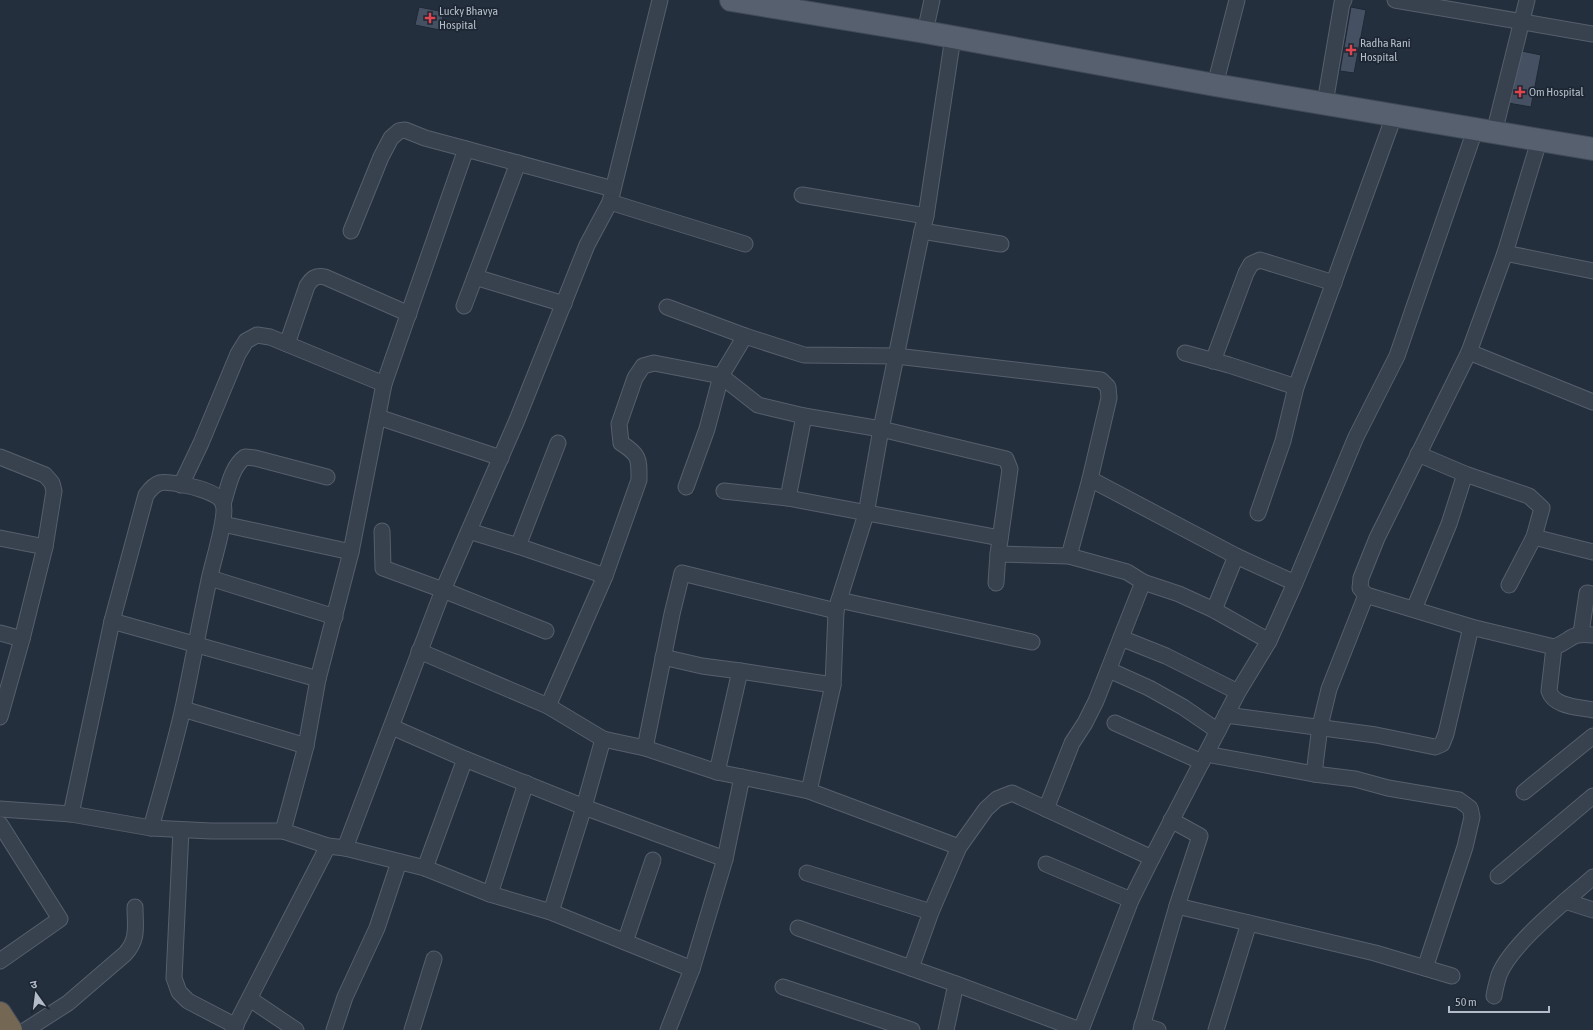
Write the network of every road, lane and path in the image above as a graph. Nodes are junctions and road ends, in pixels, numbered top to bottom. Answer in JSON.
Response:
{"nodes":[{"id":1,"x":660,"y":0,"type":"edge"},
{"id":2,"x":731,"y":0,"type":"edge"},
{"id":3,"x":932,"y":0,"type":"edge"},
{"id":4,"x":1237,"y":0,"type":"edge"},
{"id":5,"x":1344,"y":0,"type":"edge"},
{"id":6,"x":1395,"y":0,"type":"edge"},
{"id":7,"x":1527,"y":0,"type":"edge"},
{"id":8,"x":1522,"y":20,"type":"junction"},
{"id":9,"x":925,"y":32,"type":"junction"},
{"id":10,"x":1593,"y":34,"type":"edge"},
{"id":11,"x":952,"y":37,"type":"junction"},
{"id":12,"x":1215,"y":85,"type":"junction"},
{"id":13,"x":1325,"y":103,"type":"junction"},
{"id":14,"x":1394,"y":116,"type":"junction"},
{"id":15,"x":1485,"y":132,"type":"junction"},
{"id":16,"x":1539,"y":141,"type":"junction"},
{"id":17,"x":466,"y":149,"type":"junction"},
{"id":18,"x":1593,"y":150,"type":"edge"},
{"id":19,"x":518,"y":163,"type":"junction"},
{"id":20,"x":802,"y":194,"type":"dead end"},
{"id":21,"x":612,"y":195,"type":"junction"},
{"id":22,"x":926,"y":216,"type":"junction"},
{"id":23,"x":351,"y":231,"type":"dead end"},
{"id":24,"x":922,"y":231,"type":"junction"},
{"id":25,"x":744,"y":244,"type":"dead end"},
{"id":26,"x":1001,"y":244,"type":"dead end"},
{"id":27,"x":1505,"y":253,"type":"junction"},
{"id":28,"x":1593,"y":271,"type":"edge"},
{"id":29,"x":475,"y":278,"type":"junction"},
{"id":30,"x":1334,"y":283,"type":"junction"},
{"id":31,"x":564,"y":304,"type":"junction"},
{"id":32,"x":464,"y":306,"type":"dead end"},
{"id":33,"x":667,"y":307,"type":"dead end"},
{"id":34,"x":409,"y":314,"type":"junction"},
{"id":35,"x":745,"y":336,"type":"junction"},
{"id":36,"x":287,"y":344,"type":"junction"},
{"id":37,"x":1469,"y":352,"type":"junction"},
{"id":38,"x":1185,"y":353,"type":"dead end"},
{"id":39,"x":896,"y":356,"type":"junction"},
{"id":40,"x":1213,"y":361,"type":"junction"},
{"id":41,"x":721,"y":376,"type":"junction"},
{"id":42,"x":384,"y":384,"type":"junction"},
{"id":43,"x":1296,"y":387,"type":"junction"},
{"id":44,"x":1593,"y":402,"type":"edge"},
{"id":45,"x":804,"y":416,"type":"junction"},
{"id":46,"x":378,"y":417,"type":"junction"},
{"id":47,"x":881,"y":429,"type":"junction"},
{"id":48,"x":558,"y":443,"type":"dead end"},
{"id":49,"x":1418,"y":454,"type":"junction"},
{"id":50,"x":0,"y":456,"type":"edge"},
{"id":51,"x":501,"y":458,"type":"junction"},
{"id":52,"x":1465,"y":474,"type":"junction"},
{"id":53,"x":327,"y":477,"type":"dead end"},
{"id":54,"x":1090,"y":479,"type":"junction"},
{"id":55,"x":181,"y":485,"type":"junction"},
{"id":56,"x":686,"y":487,"type":"dead end"},
{"id":57,"x":724,"y":491,"type":"dead end"},
{"id":58,"x":788,"y":498,"type":"junction"},
{"id":59,"x":223,"y":504,"type":"junction"},
{"id":60,"x":1258,"y":513,"type":"dead end"},
{"id":61,"x":866,"y":514,"type":"junction"},
{"id":62,"x":223,"y":524,"type":"junction"},
{"id":63,"x":382,"y":531,"type":"dead end"},
{"id":64,"x":469,"y":531,"type":"junction"},
{"id":65,"x":1534,"y":537,"type":"junction"},
{"id":66,"x":0,"y":538,"type":"edge"},
{"id":67,"x":1000,"y":538,"type":"junction"},
{"id":68,"x":518,"y":546,"type":"junction"},
{"id":69,"x":45,"y":547,"type":"junction"},
{"id":70,"x":351,"y":552,"type":"junction"},
{"id":71,"x":1593,"y":552,"type":"edge"},
{"id":72,"x":998,"y":554,"type":"junction"},
{"id":73,"x":1069,"y":556,"type":"junction"},
{"id":74,"x":1236,"y":556,"type":"junction"},
{"id":75,"x":605,"y":576,"type":"junction"},
{"id":76,"x":210,"y":578,"type":"junction"},
{"id":77,"x":1143,"y":582,"type":"junction"},
{"id":78,"x":996,"y":583,"type":"dead end"},
{"id":79,"x":1295,"y":583,"type":"junction"},
{"id":80,"x":1509,"y":585,"type":"dead end"},
{"id":81,"x":443,"y":590,"type":"junction"},
{"id":82,"x":1593,"y":594,"type":"edge"},
{"id":83,"x":1366,"y":595,"type":"junction"},
{"id":84,"x":838,"y":606,"type":"junction"},
{"id":85,"x":1414,"y":609,"type":"junction"},
{"id":86,"x":1214,"y":610,"type":"junction"},
{"id":87,"x":335,"y":617,"type":"junction"},
{"id":88,"x":112,"y":621,"type":"junction"},
{"id":89,"x":1471,"y":627,"type":"junction"},
{"id":90,"x":546,"y":631,"type":"dead end"},
{"id":91,"x":0,"y":633,"type":"edge"},
{"id":92,"x":1587,"y":634,"type":"edge"},
{"id":93,"x":1121,"y":638,"type":"junction"},
{"id":94,"x":22,"y":639,"type":"junction"},
{"id":95,"x":1269,"y":641,"type":"junction"},
{"id":96,"x":1032,"y":642,"type":"dead end"},
{"id":97,"x":196,"y":644,"type":"junction"},
{"id":98,"x":1554,"y":647,"type":"junction"},
{"id":99,"x":419,"y":652,"type":"junction"},
{"id":100,"x":663,"y":657,"type":"junction"},
{"id":101,"x":1109,"y":670,"type":"junction"},
{"id":102,"x":740,"y":671,"type":"junction"},
{"id":103,"x":318,"y":679,"type":"junction"},
{"id":104,"x":833,"y":685,"type":"junction"},
{"id":105,"x":1238,"y":692,"type":"junction"},
{"id":106,"x":548,"y":706,"type":"junction"},
{"id":107,"x":183,"y":709,"type":"junction"},
{"id":108,"x":1593,"y":710,"type":"edge"},
{"id":109,"x":1226,"y":715,"type":"junction"},
{"id":110,"x":0,"y":717,"type":"edge"},
{"id":111,"x":1115,"y":723,"type":"dead end"},
{"id":112,"x":1320,"y":726,"type":"junction"},
{"id":113,"x":392,"y":727,"type":"junction"},
{"id":114,"x":1218,"y":731,"type":"junction"},
{"id":115,"x":1593,"y":736,"type":"edge"},
{"id":116,"x":603,"y":739,"type":"junction"},
{"id":117,"x":306,"y":746,"type":"junction"},
{"id":118,"x":645,"y":748,"type":"junction"},
{"id":119,"x":1204,"y":758,"type":"junction"},
{"id":120,"x":465,"y":759,"type":"junction"},
{"id":121,"x":717,"y":772,"type":"junction"},
{"id":122,"x":1314,"y":774,"type":"junction"},
{"id":123,"x":742,"y":776,"type":"junction"},
{"id":124,"x":526,"y":784,"type":"junction"},
{"id":125,"x":809,"y":791,"type":"junction"},
{"id":126,"x":1524,"y":792,"type":"dead end"},
{"id":127,"x":1593,"y":796,"type":"edge"},
{"id":128,"x":584,"y":807,"type":"junction"},
{"id":129,"x":0,"y":809,"type":"edge"},
{"id":130,"x":1046,"y":809,"type":"junction"},
{"id":131,"x":72,"y":814,"type":"junction"},
{"id":132,"x":1171,"y":820,"type":"junction"},
{"id":133,"x":0,"y":824,"type":"edge"},
{"id":134,"x":151,"y":828,"type":"junction"},
{"id":135,"x":181,"y":830,"type":"junction"},
{"id":136,"x":283,"y":832,"type":"junction"},
{"id":137,"x":328,"y":846,"type":"junction"},
{"id":138,"x":959,"y":847,"type":"junction"},
{"id":139,"x":345,"y":848,"type":"junction"},
{"id":140,"x":1152,"y":858,"type":"junction"},
{"id":141,"x":725,"y":859,"type":"junction"},
{"id":142,"x":653,"y":860,"type":"dead end"},
{"id":143,"x":399,"y":862,"type":"junction"},
{"id":144,"x":1046,"y":864,"type":"dead end"},
{"id":145,"x":424,"y":868,"type":"junction"},
{"id":146,"x":807,"y":873,"type":"dead end"},
{"id":147,"x":1498,"y":876,"type":"dead end"},
{"id":148,"x":1593,"y":877,"type":"edge"},
{"id":149,"x":490,"y":894,"type":"junction"},
{"id":150,"x":1131,"y":900,"type":"junction"},
{"id":151,"x":1565,"y":901,"type":"junction"},
{"id":152,"x":1177,"y":906,"type":"junction"},
{"id":153,"x":135,"y":907,"type":"dead end"},
{"id":154,"x":1593,"y":910,"type":"edge"},
{"id":155,"x":551,"y":912,"type":"junction"},
{"id":156,"x":931,"y":912,"type":"junction"},
{"id":157,"x":1249,"y":923,"type":"junction"},
{"id":158,"x":798,"y":928,"type":"dead end"},
{"id":159,"x":625,"y":942,"type":"junction"},
{"id":160,"x":434,"y":959,"type":"dead end"},
{"id":161,"x":0,"y":961,"type":"edge"},
{"id":162,"x":911,"y":968,"type":"junction"},
{"id":163,"x":1425,"y":968,"type":"junction"},
{"id":164,"x":692,"y":969,"type":"junction"},
{"id":165,"x":1452,"y":976,"type":"dead end"},
{"id":166,"x":956,"y":984,"type":"junction"},
{"id":167,"x":783,"y":987,"type":"dead end"},
{"id":168,"x":1494,"y":996,"type":"dead end"},
{"id":169,"x":250,"y":998,"type":"junction"},
{"id":170,"x":0,"y":1013,"type":"edge"},
{"id":171,"x":235,"y":1028,"type":"edge"},
{"id":172,"x":1142,"y":1028,"type":"edge"},
{"id":173,"x":11,"y":1030,"type":"edge"},
{"id":174,"x":26,"y":1030,"type":"edge"},
{"id":175,"x":296,"y":1030,"type":"edge"},
{"id":176,"x":334,"y":1030,"type":"edge"},
{"id":177,"x":412,"y":1030,"type":"edge"},
{"id":178,"x":668,"y":1030,"type":"edge"},
{"id":179,"x":912,"y":1030,"type":"edge"},
{"id":180,"x":946,"y":1030,"type":"edge"},
{"id":181,"x":1080,"y":1030,"type":"edge"},
{"id":182,"x":1158,"y":1030,"type":"edge"},
{"id":183,"x":1216,"y":1030,"type":"edge"}],
"edges":[{"from":1,"to":21,"type":"street"},
{"from":2,"to":9,"type":"main road"},
{"from":3,"to":9,"type":"street"},
{"from":4,"to":12,"type":"street"},
{"from":5,"to":13,"type":"street"},
{"from":6,"to":8,"type":"street"},
{"from":7,"to":8,"type":"street"},
{"from":8,"to":10,"type":"street"},
{"from":8,"to":15,"type":"street"},
{"from":9,"to":11,"type":"main road"},
{"from":11,"to":12,"type":"main road"},
{"from":11,"to":22,"type":"street"},
{"from":12,"to":13,"type":"main road"},
{"from":13,"to":14,"type":"main road"},
{"from":14,"to":15,"type":"main road"},
{"from":14,"to":30,"type":"street"},
{"from":15,"to":16,"type":"main road"},
{"from":15,"to":79,"type":"street"},
{"from":16,"to":18,"type":"main road"},
{"from":16,"to":27,"type":"street"},
{"from":17,"to":19,"type":"street"},
{"from":17,"to":23,"type":"street"},
{"from":17,"to":34,"type":"street"},
{"from":19,"to":21,"type":"street"},
{"from":19,"to":29,"type":"street"},
{"from":20,"to":22,"type":"street"},
{"from":21,"to":25,"type":"street"},
{"from":21,"to":31,"type":"street"},
{"from":22,"to":24,"type":"street"},
{"from":24,"to":26,"type":"street"},
{"from":24,"to":39,"type":"street"},
{"from":27,"to":28,"type":"street"},
{"from":27,"to":37,"type":"street"},
{"from":29,"to":31,"type":"street"},
{"from":29,"to":32,"type":"street"},
{"from":30,"to":40,"type":"street"},
{"from":30,"to":43,"type":"street"},
{"from":31,"to":51,"type":"street"},
{"from":33,"to":35,"type":"street"},
{"from":34,"to":36,"type":"street"},
{"from":34,"to":42,"type":"street"},
{"from":35,"to":39,"type":"street"},
{"from":35,"to":41,"type":"street"},
{"from":36,"to":42,"type":"street"},
{"from":36,"to":55,"type":"street"},
{"from":37,"to":44,"type":"street"},
{"from":37,"to":49,"type":"street"},
{"from":38,"to":40,"type":"street"},
{"from":39,"to":47,"type":"street"},
{"from":39,"to":54,"type":"street"},
{"from":40,"to":43,"type":"street"},
{"from":41,"to":45,"type":"street"},
{"from":41,"to":56,"type":"street"},
{"from":41,"to":75,"type":"street"},
{"from":42,"to":46,"type":"street"},
{"from":43,"to":60,"type":"street"},
{"from":45,"to":47,"type":"street"},
{"from":45,"to":58,"type":"street"},
{"from":46,"to":51,"type":"street"},
{"from":46,"to":70,"type":"street"},
{"from":47,"to":61,"type":"street"},
{"from":47,"to":67,"type":"street"},
{"from":48,"to":68,"type":"street"},
{"from":49,"to":52,"type":"street"},
{"from":49,"to":83,"type":"street"},
{"from":50,"to":69,"type":"street"},
{"from":51,"to":64,"type":"street"},
{"from":52,"to":65,"type":"street"},
{"from":52,"to":85,"type":"street"},
{"from":53,"to":59,"type":"street"},
{"from":54,"to":73,"type":"street"},
{"from":54,"to":74,"type":"street"},
{"from":55,"to":59,"type":"street"},
{"from":55,"to":88,"type":"street"},
{"from":57,"to":58,"type":"street"},
{"from":58,"to":61,"type":"street"},
{"from":59,"to":62,"type":"street"},
{"from":61,"to":67,"type":"street"},
{"from":61,"to":84,"type":"street"},
{"from":62,"to":70,"type":"street"},
{"from":62,"to":76,"type":"street"},
{"from":63,"to":81,"type":"street"},
{"from":64,"to":68,"type":"street"},
{"from":64,"to":81,"type":"street"},
{"from":65,"to":71,"type":"street"},
{"from":65,"to":80,"type":"street"},
{"from":66,"to":69,"type":"street"},
{"from":67,"to":72,"type":"street"},
{"from":68,"to":75,"type":"street"},
{"from":69,"to":94,"type":"street"},
{"from":70,"to":87,"type":"street"},
{"from":72,"to":73,"type":"street"},
{"from":72,"to":78,"type":"street"},
{"from":73,"to":77,"type":"street"},
{"from":74,"to":79,"type":"street"},
{"from":74,"to":86,"type":"street"},
{"from":75,"to":106,"type":"street"},
{"from":76,"to":87,"type":"street"},
{"from":76,"to":97,"type":"street"},
{"from":77,"to":86,"type":"street"},
{"from":77,"to":93,"type":"street"},
{"from":79,"to":95,"type":"street"},
{"from":81,"to":90,"type":"street"},
{"from":81,"to":99,"type":"street"},
{"from":82,"to":92,"type":"street"},
{"from":83,"to":85,"type":"street"},
{"from":83,"to":112,"type":"street"},
{"from":84,"to":96,"type":"street"},
{"from":84,"to":100,"type":"street"},
{"from":84,"to":104,"type":"street"},
{"from":85,"to":89,"type":"street"},
{"from":86,"to":95,"type":"street"},
{"from":87,"to":103,"type":"street"},
{"from":88,"to":97,"type":"street"},
{"from":88,"to":131,"type":"street"},
{"from":89,"to":98,"type":"street"},
{"from":89,"to":112,"type":"street"},
{"from":91,"to":94,"type":"street"},
{"from":92,"to":98,"type":"street"},
{"from":93,"to":101,"type":"street"},
{"from":93,"to":105,"type":"street"},
{"from":94,"to":110,"type":"street"},
{"from":95,"to":105,"type":"street"},
{"from":97,"to":103,"type":"street"},
{"from":97,"to":107,"type":"street"},
{"from":98,"to":108,"type":"street"},
{"from":99,"to":106,"type":"street"},
{"from":99,"to":113,"type":"street"},
{"from":100,"to":102,"type":"street"},
{"from":100,"to":118,"type":"street"},
{"from":101,"to":114,"type":"street"},
{"from":101,"to":130,"type":"street"},
{"from":102,"to":104,"type":"street"},
{"from":102,"to":121,"type":"street"},
{"from":103,"to":117,"type":"street"},
{"from":104,"to":125,"type":"street"},
{"from":105,"to":109,"type":"street"},
{"from":106,"to":116,"type":"street"},
{"from":107,"to":117,"type":"street"},
{"from":107,"to":134,"type":"street"},
{"from":109,"to":112,"type":"street"},
{"from":109,"to":114,"type":"street"},
{"from":111,"to":119,"type":"street"},
{"from":112,"to":122,"type":"street"},
{"from":113,"to":120,"type":"street"},
{"from":113,"to":139,"type":"street"},
{"from":114,"to":119,"type":"street"},
{"from":115,"to":126,"type":"street"},
{"from":116,"to":118,"type":"street"},
{"from":116,"to":128,"type":"street"},
{"from":117,"to":136,"type":"street"},
{"from":118,"to":121,"type":"street"},
{"from":119,"to":122,"type":"street"},
{"from":119,"to":132,"type":"street"},
{"from":120,"to":124,"type":"street"},
{"from":120,"to":145,"type":"street"},
{"from":121,"to":123,"type":"street"},
{"from":122,"to":163,"type":"street"},
{"from":123,"to":125,"type":"street"},
{"from":123,"to":141,"type":"street"},
{"from":124,"to":128,"type":"street"},
{"from":124,"to":149,"type":"street"},
{"from":125,"to":138,"type":"street"},
{"from":127,"to":147,"type":"street"},
{"from":128,"to":141,"type":"street"},
{"from":128,"to":155,"type":"street"},
{"from":129,"to":131,"type":"street"},
{"from":130,"to":138,"type":"street"},
{"from":130,"to":140,"type":"street"},
{"from":131,"to":134,"type":"street"},
{"from":132,"to":140,"type":"street"},
{"from":132,"to":152,"type":"street"},
{"from":133,"to":161,"type":"street"},
{"from":134,"to":135,"type":"street"},
{"from":135,"to":136,"type":"street"},
{"from":135,"to":171,"type":"street"},
{"from":136,"to":137,"type":"street"},
{"from":137,"to":139,"type":"street"},
{"from":137,"to":169,"type":"street"},
{"from":138,"to":156,"type":"street"},
{"from":139,"to":143,"type":"street"},
{"from":140,"to":150,"type":"street"},
{"from":141,"to":164,"type":"street"},
{"from":142,"to":159,"type":"street"},
{"from":143,"to":145,"type":"street"},
{"from":143,"to":176,"type":"street"},
{"from":144,"to":150,"type":"street"},
{"from":145,"to":149,"type":"street"},
{"from":146,"to":156,"type":"street"},
{"from":148,"to":151,"type":"street"},
{"from":149,"to":155,"type":"street"},
{"from":150,"to":181,"type":"street"},
{"from":151,"to":154,"type":"street"},
{"from":151,"to":168,"type":"street"},
{"from":152,"to":157,"type":"street"},
{"from":152,"to":172,"type":"street"},
{"from":153,"to":174,"type":"street"},
{"from":155,"to":159,"type":"street"},
{"from":156,"to":162,"type":"street"},
{"from":157,"to":163,"type":"street"},
{"from":157,"to":183,"type":"street"},
{"from":158,"to":162,"type":"street"},
{"from":159,"to":164,"type":"street"},
{"from":160,"to":177,"type":"street"},
{"from":162,"to":166,"type":"street"},
{"from":163,"to":165,"type":"street"},
{"from":164,"to":178,"type":"street"},
{"from":166,"to":180,"type":"street"},
{"from":166,"to":181,"type":"street"},
{"from":167,"to":179,"type":"street"},
{"from":169,"to":171,"type":"street"},
{"from":169,"to":175,"type":"street"},
{"from":170,"to":173,"type":"highway"},
{"from":172,"to":182,"type":"street"}]}
